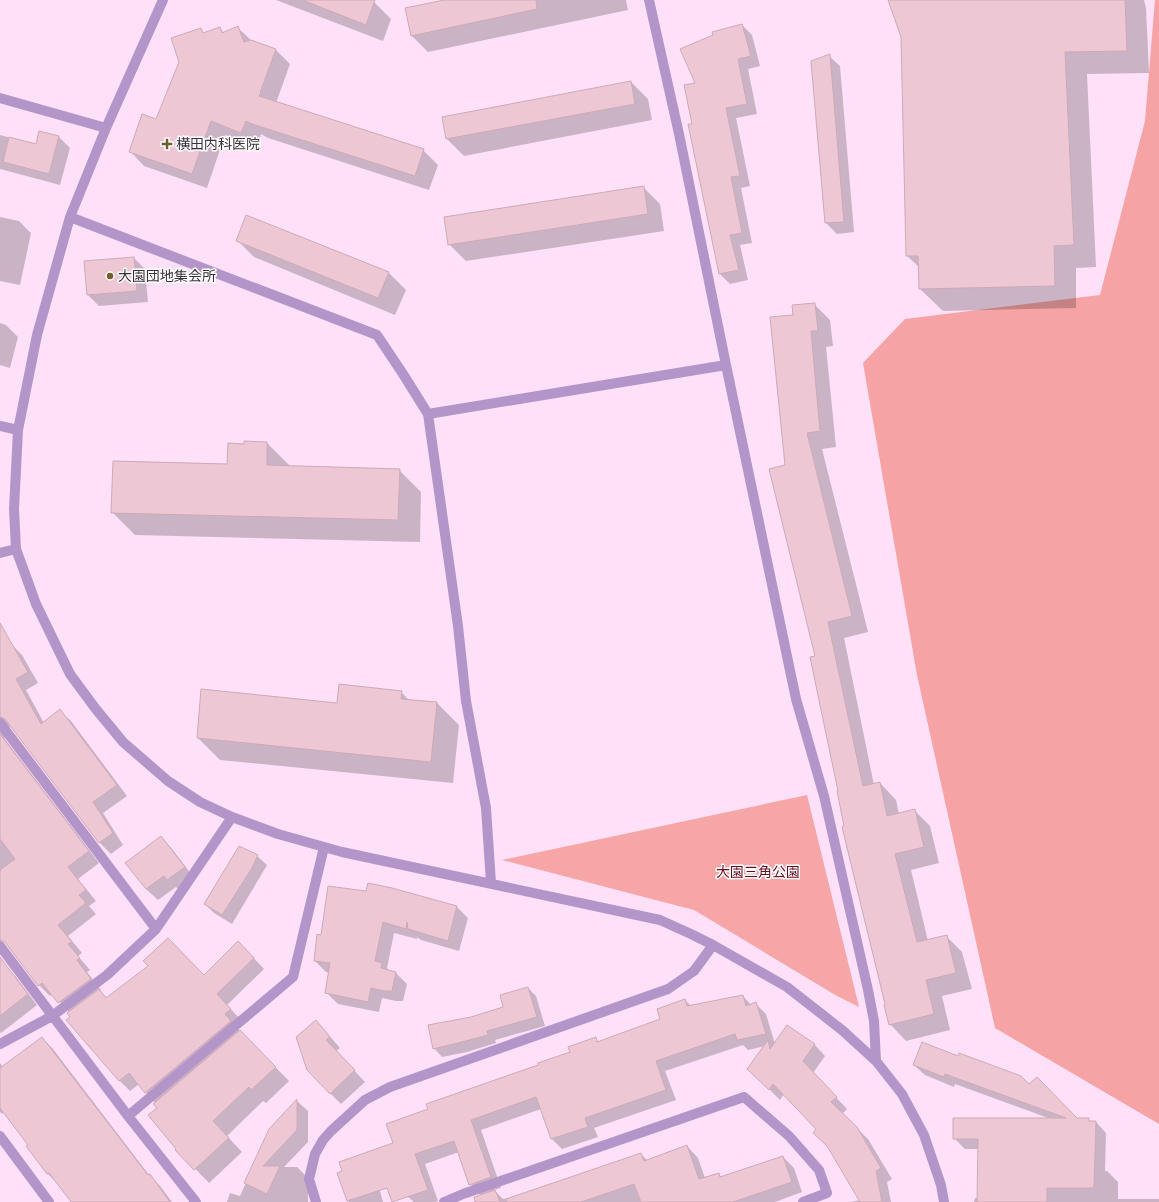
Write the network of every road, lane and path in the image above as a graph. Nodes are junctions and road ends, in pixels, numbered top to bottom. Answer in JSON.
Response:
{"nodes":[{"id":1,"x":163,"y":0,"type":"edge"},
{"id":2,"x":649,"y":0,"type":"edge"},
{"id":3,"x":0,"y":98,"type":"edge"},
{"id":4,"x":106,"y":128,"type":"junction"},
{"id":5,"x":70,"y":216,"type":"junction"},
{"id":6,"x":726,"y":365,"type":"junction"},
{"id":7,"x":428,"y":414,"type":"junction"},
{"id":8,"x":0,"y":426,"type":"edge"},
{"id":9,"x":18,"y":430,"type":"junction"},
{"id":10,"x":16,"y":549,"type":"junction"},
{"id":11,"x":0,"y":553,"type":"edge"},
{"id":12,"x":0,"y":723,"type":"edge"},
{"id":13,"x":232,"y":817,"type":"junction"},
{"id":14,"x":324,"y":847,"type":"junction"},
{"id":15,"x":491,"y":883,"type":"junction"},
{"id":16,"x":156,"y":930,"type":"junction"},
{"id":17,"x":713,"y":945,"type":"junction"},
{"id":18,"x":0,"y":946,"type":"edge"},
{"id":19,"x":52,"y":1016,"type":"junction"},
{"id":20,"x":0,"y":1044,"type":"edge"},
{"id":21,"x":876,"y":1061,"type":"junction"},
{"id":22,"x":128,"y":1116,"type":"junction"},
{"id":23,"x":0,"y":1136,"type":"edge"},
{"id":24,"x":828,"y":1198,"type":"edge"},
{"id":25,"x":49,"y":1202,"type":"edge"},
{"id":26,"x":196,"y":1202,"type":"edge"},
{"id":27,"x":316,"y":1202,"type":"edge"},
{"id":28,"x":444,"y":1202,"type":"edge"},
{"id":29,"x":803,"y":1202,"type":"edge"},
{"id":30,"x":944,"y":1202,"type":"edge"}],
"edges":[{"from":1,"to":4,"type":"street"},
{"from":2,"to":6,"type":"street"},
{"from":3,"to":4,"type":"street"},
{"from":4,"to":5,"type":"street"},
{"from":5,"to":7,"type":"street"},
{"from":5,"to":9,"type":"street"},
{"from":6,"to":7,"type":"street"},
{"from":6,"to":21,"type":"street"},
{"from":7,"to":15,"type":"street"},
{"from":8,"to":9,"type":"street"},
{"from":9,"to":10,"type":"street"},
{"from":10,"to":11,"type":"street"},
{"from":10,"to":13,"type":"street"},
{"from":12,"to":16,"type":"street"},
{"from":13,"to":14,"type":"street"},
{"from":13,"to":16,"type":"street"},
{"from":14,"to":15,"type":"street"},
{"from":14,"to":22,"type":"street"},
{"from":15,"to":17,"type":"street"},
{"from":16,"to":19,"type":"street"},
{"from":17,"to":21,"type":"street"},
{"from":17,"to":27,"type":"street"},
{"from":18,"to":19,"type":"street"},
{"from":19,"to":20,"type":"street"},
{"from":19,"to":22,"type":"street"},
{"from":21,"to":30,"type":"street"},
{"from":22,"to":26,"type":"street"},
{"from":23,"to":25,"type":"street"},
{"from":24,"to":28,"type":"street"},
{"from":24,"to":29,"type":"street"}]}
